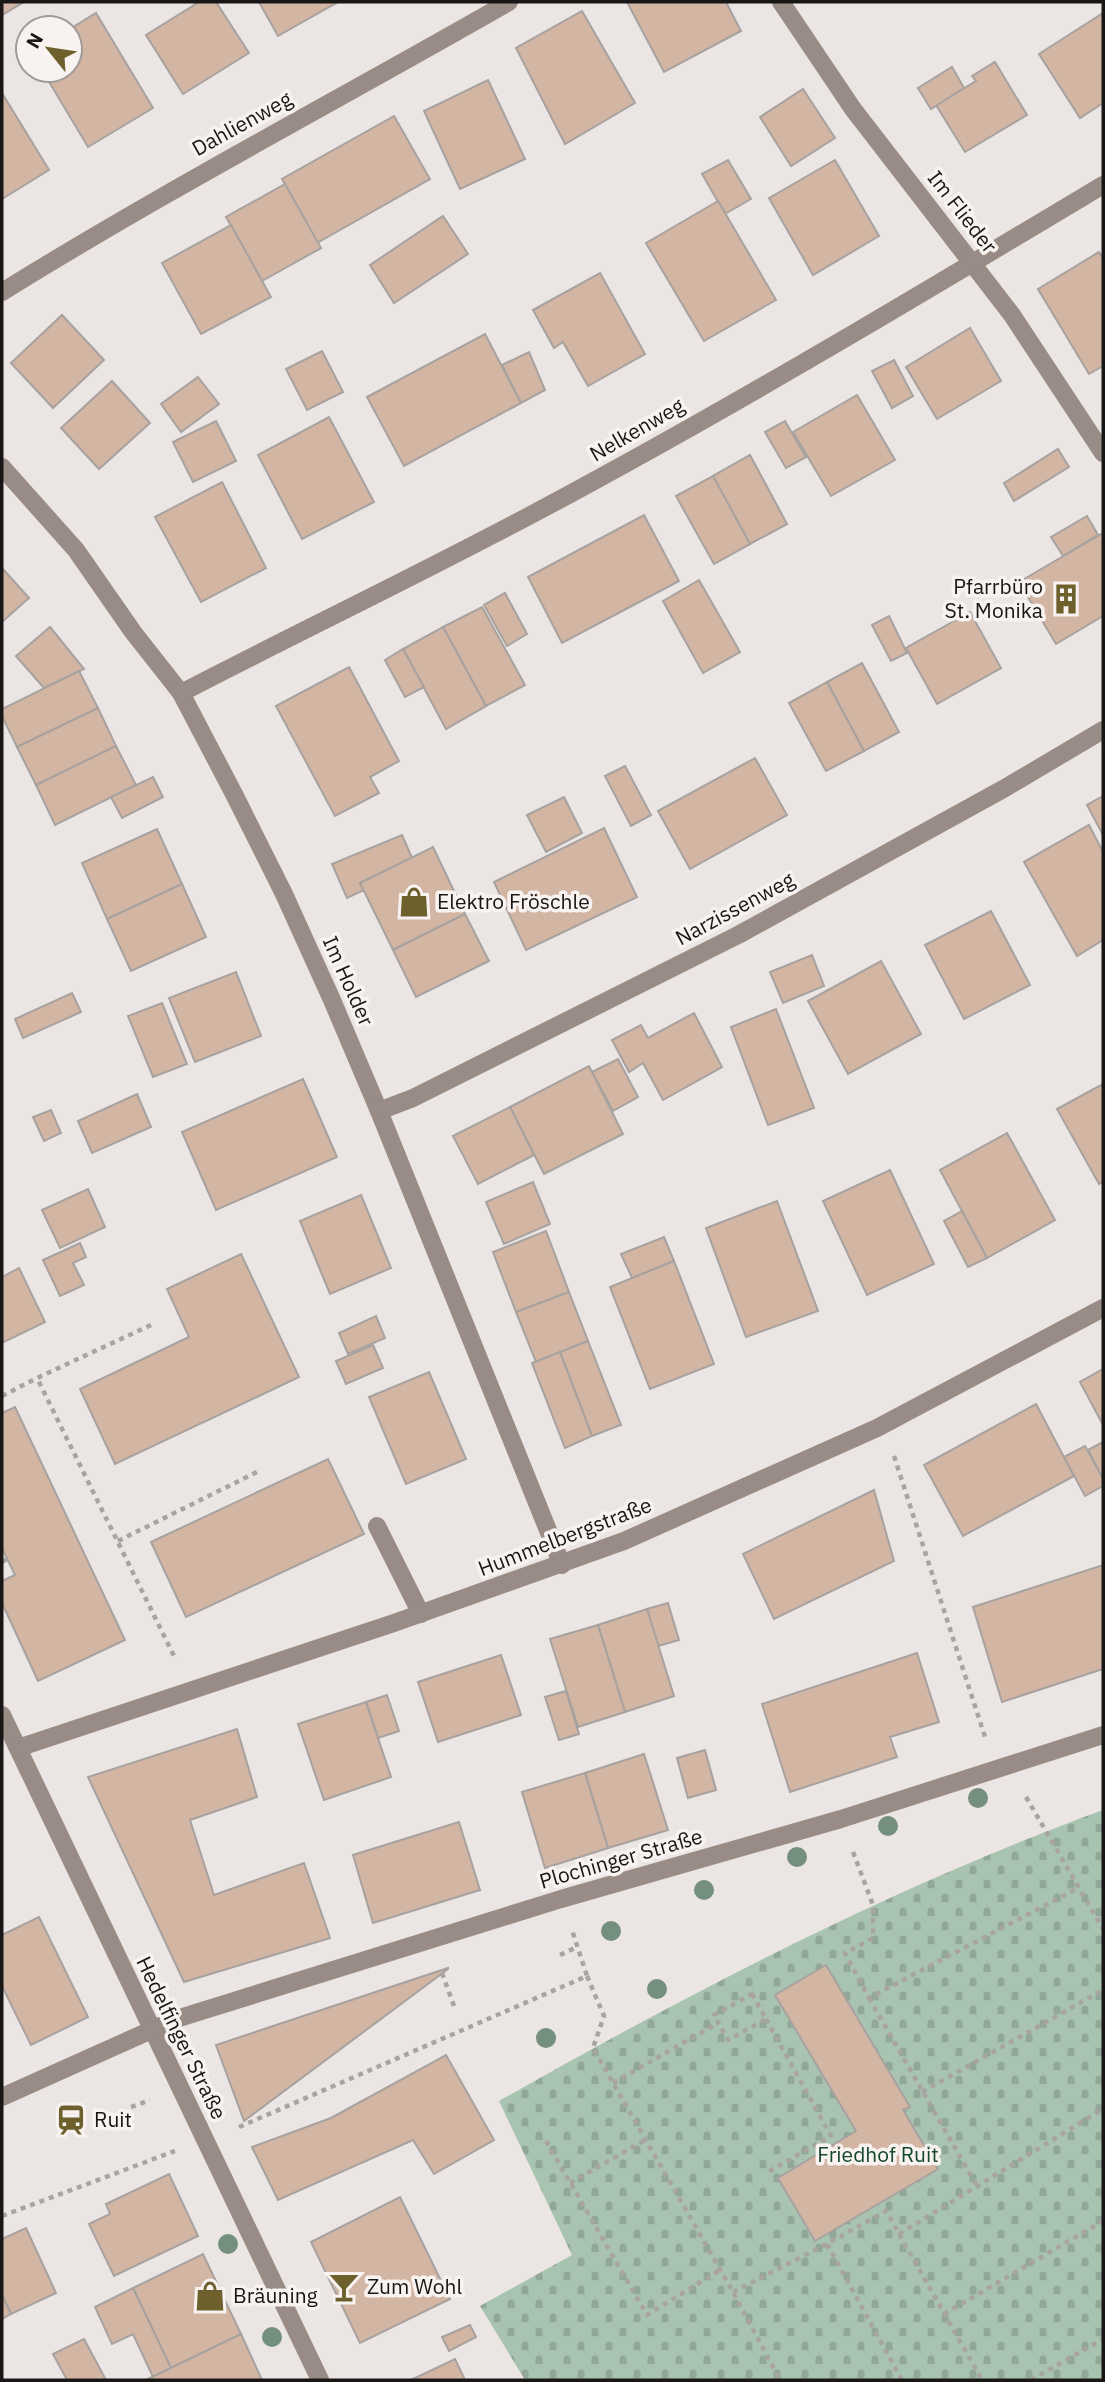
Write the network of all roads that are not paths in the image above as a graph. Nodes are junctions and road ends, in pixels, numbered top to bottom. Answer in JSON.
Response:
{"nodes":[{"id":1,"x":509,"y":2,"type":"edge"},
{"id":2,"x":781,"y":2,"type":"edge"},
{"id":3,"x":1103,"y":185,"type":"edge"},
{"id":4,"x":974,"y":264,"type":"junction"},
{"id":5,"x":2,"y":292,"type":"edge"},
{"id":6,"x":1103,"y":453,"type":"edge"},
{"id":7,"x":2,"y":467,"type":"edge"},
{"id":8,"x":181,"y":693,"type":"junction"},
{"id":9,"x":1103,"y":730,"type":"edge"},
{"id":10,"x":379,"y":1111,"type":"junction"},
{"id":11,"x":1103,"y":1308,"type":"edge"},
{"id":12,"x":377,"y":1526,"type":"dead end"},
{"id":13,"x":562,"y":1564,"type":"junction"},
{"id":14,"x":421,"y":1614,"type":"junction"},
{"id":15,"x":2,"y":1715,"type":"edge"},
{"id":16,"x":1103,"y":1735,"type":"edge"},
{"id":17,"x":18,"y":1748,"type":"junction"},
{"id":18,"x":152,"y":2029,"type":"junction"},
{"id":19,"x":2,"y":2097,"type":"edge"},
{"id":20,"x":320,"y":2380,"type":"edge"}],
"edges":[{"from":1,"to":5,"type":"street","name":"Dahlienweg"},
{"from":2,"to":4,"type":"street","name":"Im Flieder"},
{"from":3,"to":4,"type":"street","name":"Nelkenweg"},
{"from":4,"to":6,"type":"street","name":"Im Flieder"},
{"from":4,"to":8,"type":"street","name":"Nelkenweg"},
{"from":7,"to":8,"type":"street","name":"Im Holder"},
{"from":8,"to":10,"type":"street","name":"Im Holder"},
{"from":9,"to":10,"type":"street","name":"Narzissenweg"},
{"from":10,"to":13,"type":"street","name":"Im Holder"},
{"from":11,"to":13,"type":"street","name":"Hummelbergstraße"},
{"from":12,"to":14,"type":"street"},
{"from":13,"to":14,"type":"street","name":"Hummelbergstraße"},
{"from":14,"to":17,"type":"street","name":"Hummelbergstraße"},
{"from":15,"to":17,"type":"street","name":"Hedelfinger Straße"},
{"from":16,"to":18,"type":"street","name":"Plochinger Straße"},
{"from":17,"to":18,"type":"street","name":"Hedelfinger Straße"},
{"from":18,"to":19,"type":"street","name":"Plochinger Straße"},
{"from":18,"to":20,"type":"street","name":"Hedelfinger Straße"}]}
